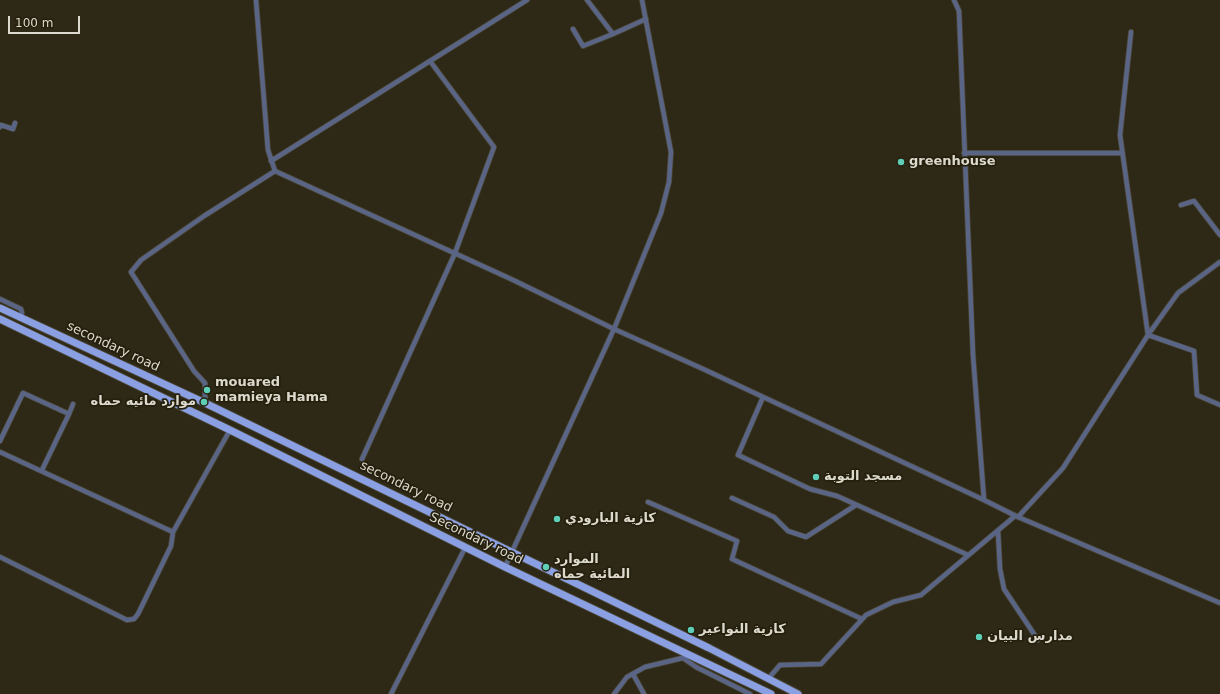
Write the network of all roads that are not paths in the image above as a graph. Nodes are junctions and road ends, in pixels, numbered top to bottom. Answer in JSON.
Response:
{"nodes":[{"id":1,"x":256,"y":0,"type":"edge"},
{"id":2,"x":527,"y":0,"type":"edge"},
{"id":3,"x":587,"y":0,"type":"edge"},
{"id":4,"x":642,"y":0,"type":"edge"},
{"id":5,"x":954,"y":0,"type":"edge"},
{"id":6,"x":646,"y":19,"type":"junction"},
{"id":7,"x":573,"y":30,"type":"dead end"},
{"id":8,"x":1131,"y":32,"type":"dead end"},
{"id":9,"x":613,"y":34,"type":"junction"},
{"id":10,"x":430,"y":61,"type":"junction"},
{"id":11,"x":15,"y":123,"type":"dead end"},
{"id":12,"x":0,"y":127,"type":"edge"},
{"id":13,"x":964,"y":153,"type":"junction"},
{"id":14,"x":1122,"y":153,"type":"junction"},
{"id":15,"x":271,"y":161,"type":"junction"},
{"id":16,"x":275,"y":171,"type":"junction"},
{"id":17,"x":1181,"y":205,"type":"dead end"},
{"id":18,"x":1220,"y":236,"type":"edge"},
{"id":19,"x":455,"y":253,"type":"junction"},
{"id":20,"x":1220,"y":262,"type":"edge"},
{"id":21,"x":0,"y":299,"type":"edge"},
{"id":22,"x":0,"y":308,"type":"edge"},
{"id":23,"x":20,"y":318,"type":"junction"},
{"id":24,"x":0,"y":319,"type":"edge"},
{"id":25,"x":614,"y":329,"type":"junction"},
{"id":26,"x":1148,"y":335,"type":"junction"},
{"id":27,"x":763,"y":396,"type":"junction"},
{"id":28,"x":205,"y":403,"type":"junction"},
{"id":29,"x":73,"y":404,"type":"dead end"},
{"id":30,"x":1220,"y":405,"type":"edge"},
{"id":31,"x":69,"y":414,"type":"junction"},
{"id":32,"x":230,"y":430,"type":"junction"},
{"id":33,"x":0,"y":441,"type":"edge"},
{"id":34,"x":0,"y":452,"type":"edge"},
{"id":35,"x":362,"y":459,"type":"dead end"},
{"id":36,"x":42,"y":470,"type":"junction"},
{"id":37,"x":732,"y":498,"type":"dead end"},
{"id":38,"x":984,"y":500,"type":"junction"},
{"id":39,"x":648,"y":502,"type":"dead end"},
{"id":40,"x":856,"y":505,"type":"junction"},
{"id":41,"x":1017,"y":517,"type":"junction"},
{"id":42,"x":998,"y":531,"type":"junction"},
{"id":43,"x":173,"y":532,"type":"junction"},
{"id":44,"x":465,"y":548,"type":"junction"},
{"id":45,"x":512,"y":552,"type":"junction"},
{"id":46,"x":968,"y":555,"type":"junction"},
{"id":47,"x":0,"y":557,"type":"edge"},
{"id":48,"x":505,"y":567,"type":"junction"},
{"id":49,"x":1220,"y":603,"type":"edge"},
{"id":50,"x":862,"y":619,"type":"junction"},
{"id":51,"x":1038,"y":640,"type":"dead end"},
{"id":52,"x":693,"y":656,"type":"junction"},
{"id":53,"x":682,"y":658,"type":"junction"},
{"id":54,"x":633,"y":674,"type":"junction"},
{"id":55,"x":768,"y":679,"type":"junction"},
{"id":56,"x":392,"y":694,"type":"edge"},
{"id":57,"x":614,"y":694,"type":"edge"},
{"id":58,"x":644,"y":694,"type":"edge"},
{"id":59,"x":750,"y":694,"type":"edge"},
{"id":60,"x":771,"y":694,"type":"edge"},
{"id":61,"x":798,"y":694,"type":"edge"}],
"edges":[{"from":1,"to":15,"type":"street"},
{"from":2,"to":10,"type":"street"},
{"from":3,"to":9,"type":"street"},
{"from":4,"to":6,"type":"street"},
{"from":5,"to":13,"type":"street"},
{"from":6,"to":9,"type":"street"},
{"from":6,"to":25,"type":"street"},
{"from":7,"to":9,"type":"street"},
{"from":8,"to":14,"type":"street"},
{"from":10,"to":15,"type":"street"},
{"from":10,"to":19,"type":"street"},
{"from":11,"to":12,"type":"street"},
{"from":13,"to":14,"type":"street"},
{"from":13,"to":38,"type":"street"},
{"from":14,"to":26,"type":"street"},
{"from":15,"to":16,"type":"street"},
{"from":16,"to":19,"type":"street"},
{"from":16,"to":28,"type":"street"},
{"from":17,"to":18,"type":"street"},
{"from":19,"to":25,"type":"street"},
{"from":19,"to":35,"type":"street"},
{"from":20,"to":26,"type":"street"},
{"from":21,"to":23,"type":"street"},
{"from":22,"to":23,"type":"main road","name":"secondary road"},
{"from":23,"to":28,"type":"main road","name":"secondary road"},
{"from":24,"to":32,"type":"main road","name":"Secondary road"},
{"from":25,"to":27,"type":"street"},
{"from":25,"to":45,"type":"street"},
{"from":26,"to":30,"type":"street"},
{"from":26,"to":41,"type":"street"},
{"from":27,"to":38,"type":"street"},
{"from":27,"to":40,"type":"street"},
{"from":28,"to":45,"type":"main road","name":"secondary road"},
{"from":29,"to":31,"type":"street"},
{"from":31,"to":33,"type":"street"},
{"from":31,"to":36,"type":"street"},
{"from":32,"to":43,"type":"street"},
{"from":32,"to":44,"type":"main road","name":"Secondary road"},
{"from":34,"to":36,"type":"street"},
{"from":36,"to":43,"type":"street"},
{"from":37,"to":40,"type":"street"},
{"from":38,"to":41,"type":"street"},
{"from":39,"to":50,"type":"street"},
{"from":40,"to":46,"type":"street"},
{"from":41,"to":42,"type":"street"},
{"from":41,"to":49,"type":"street"},
{"from":42,"to":46,"type":"street"},
{"from":42,"to":51,"type":"street"},
{"from":43,"to":47,"type":"street"},
{"from":44,"to":48,"type":"main road","name":"Secondary road"},
{"from":44,"to":56,"type":"street"},
{"from":45,"to":48,"type":"street"},
{"from":45,"to":55,"type":"main road","name":"secondary road"},
{"from":46,"to":50,"type":"street"},
{"from":48,"to":52,"type":"main road","name":"Secondary road"},
{"from":50,"to":55,"type":"street"},
{"from":52,"to":53,"type":"street"},
{"from":52,"to":60,"type":"main road","name":"Secondary road"},
{"from":53,"to":54,"type":"street"},
{"from":53,"to":59,"type":"street"},
{"from":54,"to":57,"type":"street"},
{"from":54,"to":58,"type":"street"},
{"from":55,"to":61,"type":"main road","name":"secondary road"}]}
